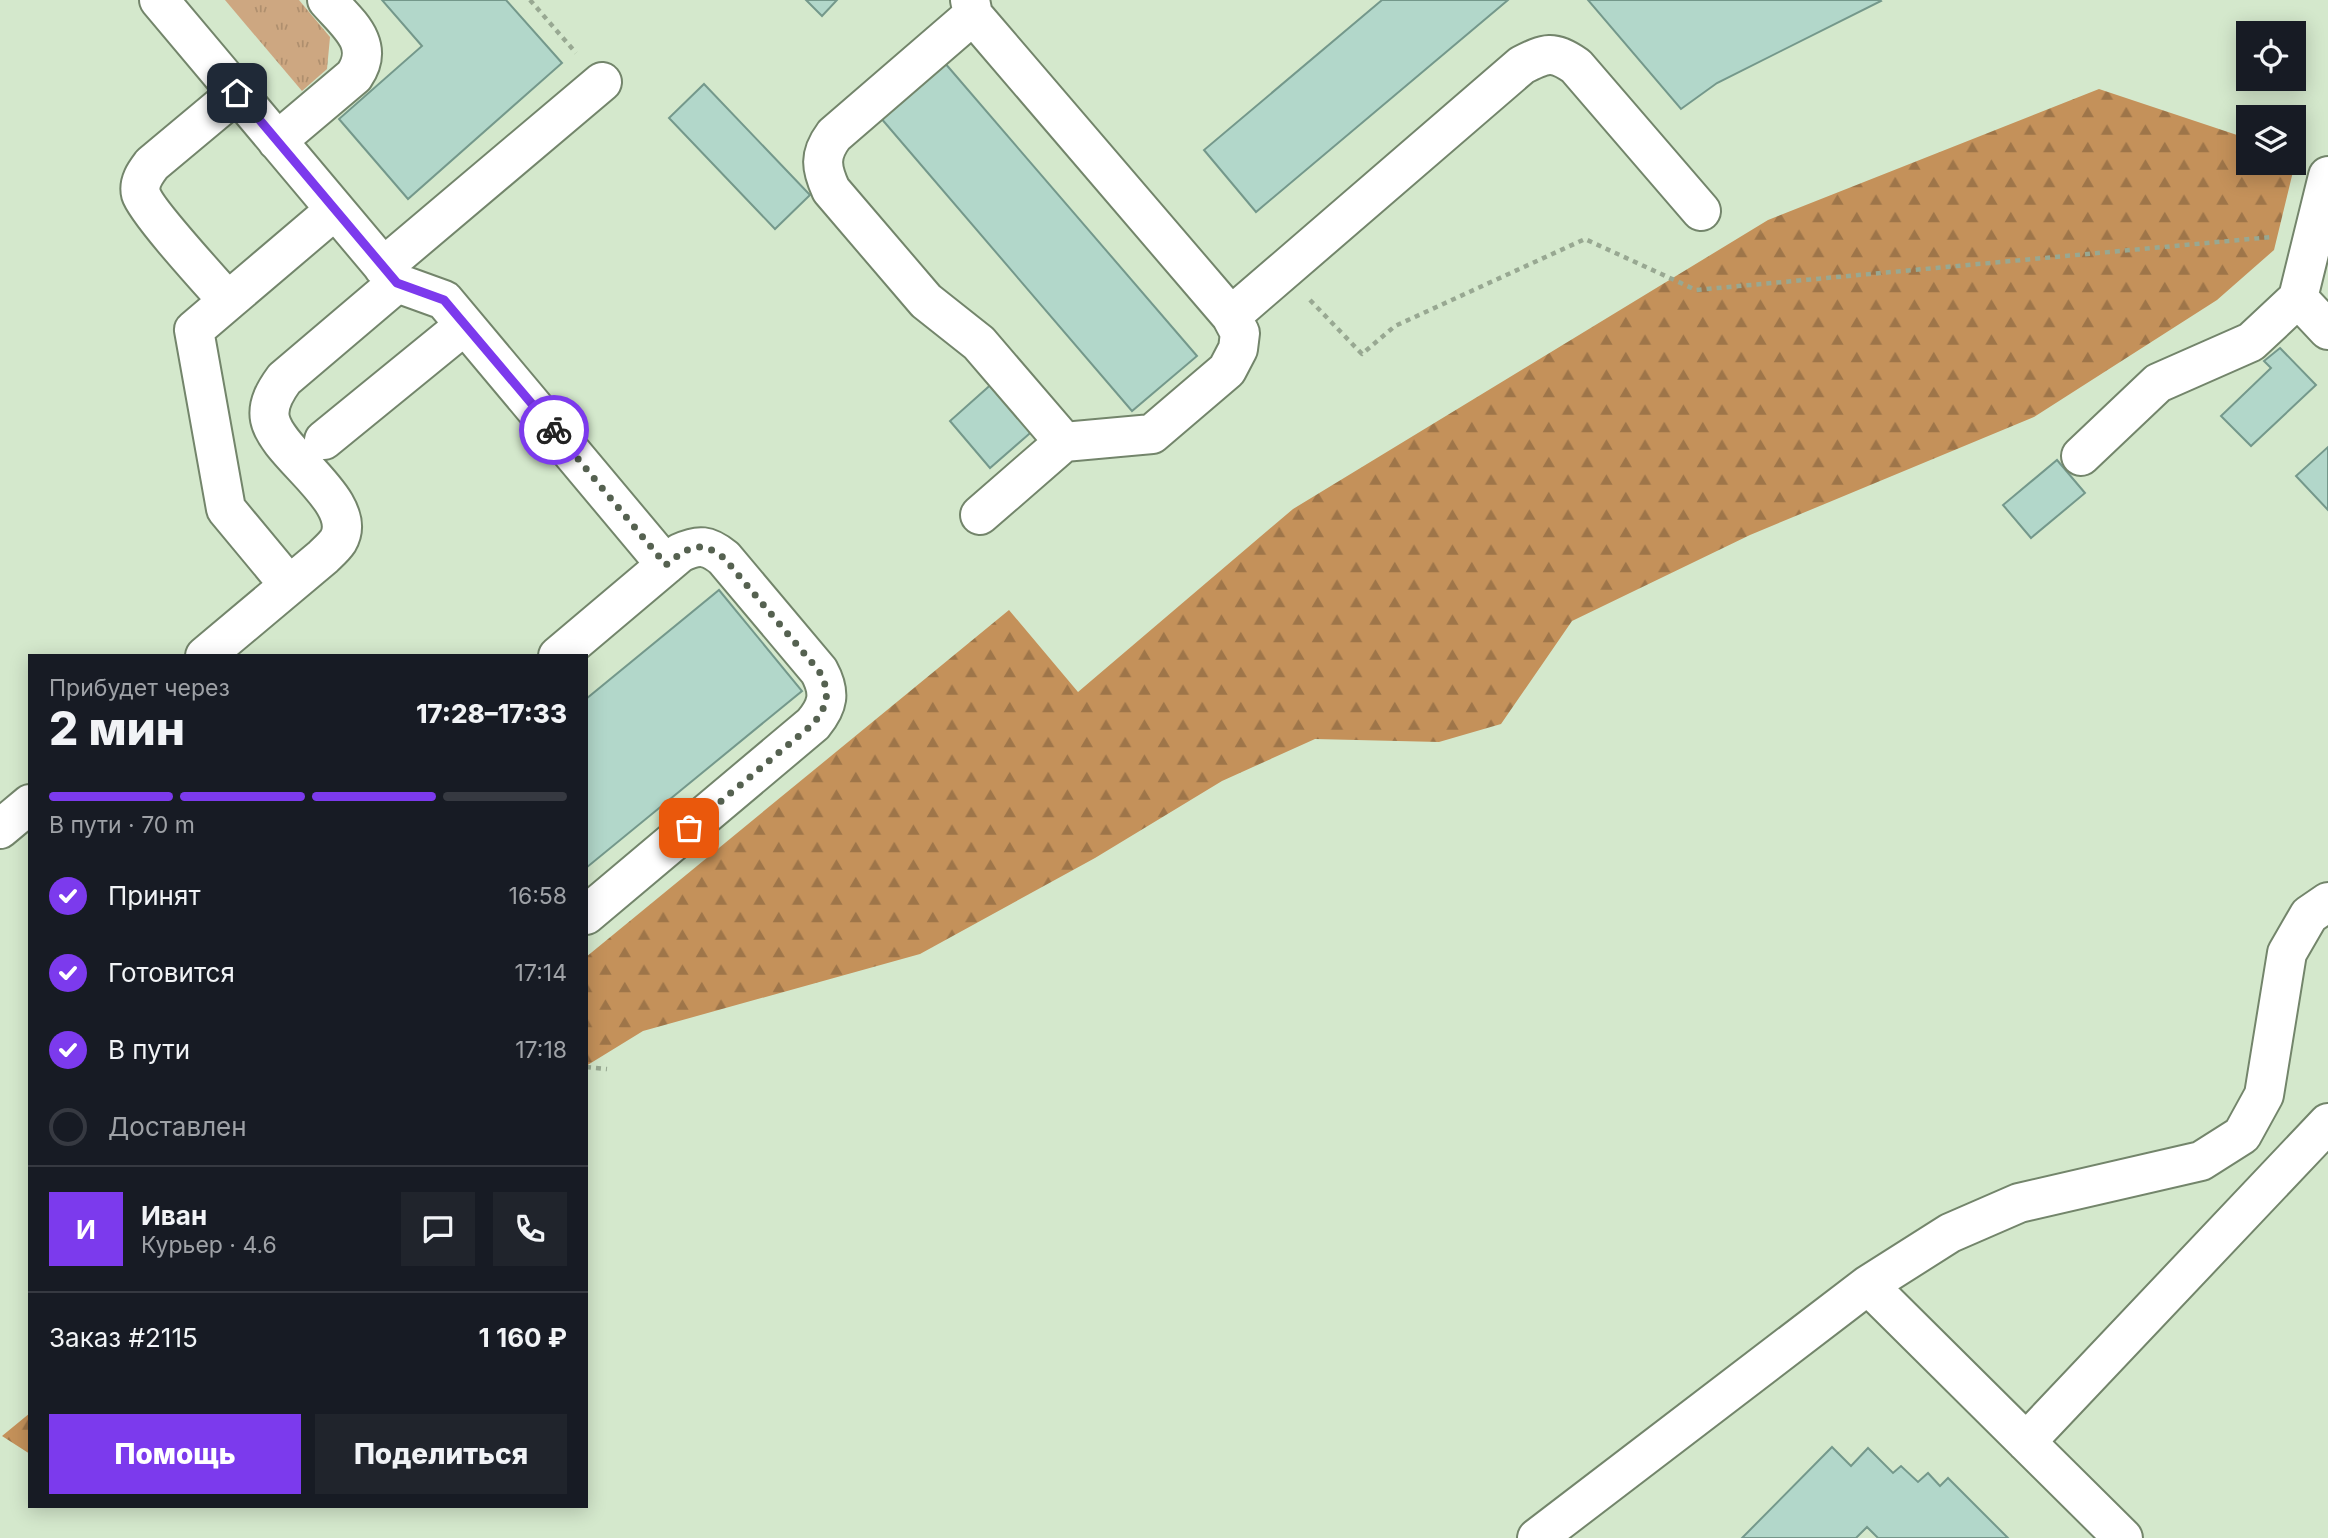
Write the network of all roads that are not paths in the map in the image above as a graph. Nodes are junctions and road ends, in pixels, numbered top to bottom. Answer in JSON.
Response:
{"nodes":[{"id":1,"x":327,"y":0,"type":"edge"},
{"id":2,"x":161,"y":1,"type":"edge"},
{"id":3,"x":972,"y":8,"type":"edge"},
{"id":4,"x":602,"y":82,"type":"road end"},
{"id":5,"x":237,"y":93,"type":"junction"},
{"id":6,"x":277,"y":141,"type":"junction"},
{"id":7,"x":2328,"y":176,"type":"edge"},
{"id":8,"x":335,"y":210,"type":"junction"},
{"id":9,"x":1701,"y":211,"type":"dead end"},
{"id":10,"x":390,"y":275,"type":"junction"},
{"id":11,"x":2298,"y":298,"type":"junction"},
{"id":12,"x":228,"y":301,"type":"junction"},
{"id":13,"x":1231,"y":316,"type":"junction"},
{"id":14,"x":465,"y":325,"type":"junction"},
{"id":15,"x":2328,"y":330,"type":"edge"},
{"id":16,"x":324,"y":440,"type":"dead end"},
{"id":17,"x":1064,"y":442,"type":"junction"},
{"id":18,"x":2081,"y":456,"type":"dead end"},
{"id":19,"x":980,"y":515,"type":"dead end"},
{"id":20,"x":666,"y":565,"type":"junction"},
{"id":21,"x":289,"y":585,"type":"junction"},
{"id":22,"x":207,"y":654,"type":"edge"},
{"id":23,"x":560,"y":654,"type":"edge"},
{"id":24,"x":28,"y":806,"type":"edge"},
{"id":25,"x":0,"y":829,"type":"edge"},
{"id":26,"x":2328,"y":902,"type":"edge"},
{"id":27,"x":588,"y":913,"type":"edge"},
{"id":28,"x":2328,"y":1123,"type":"edge"},
{"id":29,"x":1868,"y":1285,"type":"junction"},
{"id":30,"x":2026,"y":1442,"type":"junction"},
{"id":31,"x":1537,"y":1538,"type":"edge"},
{"id":32,"x":2123,"y":1538,"type":"edge"}],
"edges":[{"from":1,"to":6,"type":"lane"},
{"from":2,"to":5,"type":"lane"},
{"from":3,"to":13,"type":"lane"},
{"from":3,"to":17,"type":"lane"},
{"from":4,"to":10,"type":"lane"},
{"from":5,"to":6,"type":"lane"},
{"from":5,"to":12,"type":"lane"},
{"from":6,"to":8,"type":"lane"},
{"from":7,"to":11,"type":"lane"},
{"from":8,"to":10,"type":"lane"},
{"from":8,"to":12,"type":"lane"},
{"from":9,"to":13,"type":"lane"},
{"from":10,"to":14,"type":"lane"},
{"from":10,"to":21,"type":"lane"},
{"from":11,"to":15,"type":"lane"},
{"from":11,"to":18,"type":"lane"},
{"from":12,"to":21,"type":"lane"},
{"from":13,"to":17,"type":"lane"},
{"from":14,"to":16,"type":"lane"},
{"from":14,"to":20,"type":"lane"},
{"from":17,"to":19,"type":"lane"},
{"from":20,"to":23,"type":"lane"},
{"from":20,"to":27,"type":"lane"},
{"from":21,"to":22,"type":"lane"},
{"from":24,"to":25,"type":"lane"},
{"from":26,"to":29,"type":"lane"},
{"from":28,"to":30,"type":"lane"},
{"from":29,"to":30,"type":"lane"},
{"from":29,"to":31,"type":"lane"},
{"from":30,"to":32,"type":"lane"}]}
